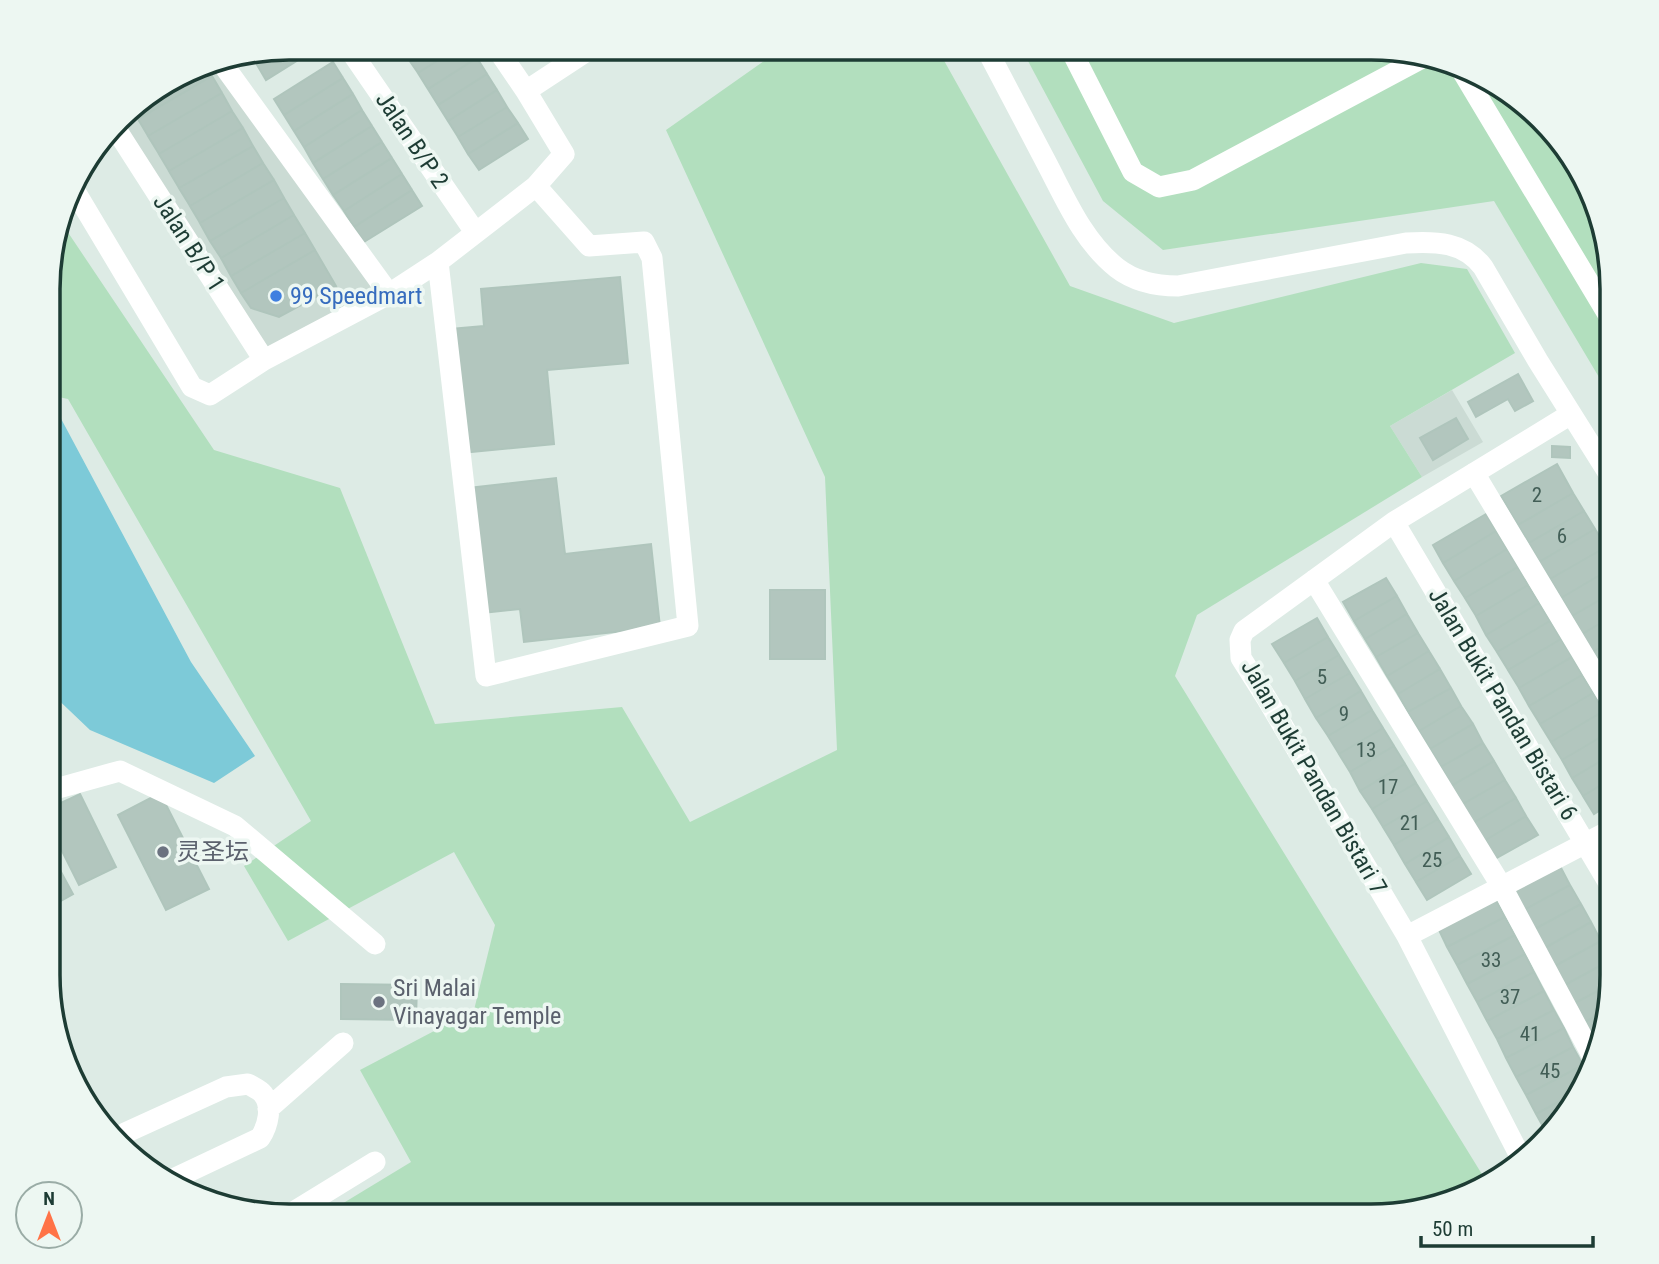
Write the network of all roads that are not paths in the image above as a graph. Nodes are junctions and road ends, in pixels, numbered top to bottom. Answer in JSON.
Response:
{"nodes":[{"id":1,"x":357,"y":60,"type":"edge"},
{"id":2,"x":505,"y":60,"type":"edge"},
{"id":3,"x":573,"y":60,"type":"edge"},
{"id":4,"x":992,"y":60,"type":"edge"},
{"id":5,"x":1076,"y":60,"type":"edge"},
{"id":6,"x":1412,"y":63,"type":"edge"},
{"id":7,"x":226,"y":68,"type":"edge"},
{"id":8,"x":1468,"y":81,"type":"edge"},
{"id":9,"x":526,"y":91,"type":"junction"},
{"id":10,"x":119,"y":135,"type":"edge"},
{"id":11,"x":536,"y":186,"type":"junction"},
{"id":12,"x":79,"y":198,"type":"edge"},
{"id":13,"x":475,"y":232,"type":"junction"},
{"id":14,"x":438,"y":262,"type":"junction"},
{"id":15,"x":389,"y":294,"type":"junction"},
{"id":16,"x":1600,"y":301,"type":"edge"},
{"id":17,"x":264,"y":360,"type":"junction"},
{"id":18,"x":1571,"y":414,"type":"junction"},
{"id":19,"x":1600,"y":460,"type":"edge"},
{"id":20,"x":1474,"y":473,"type":"junction"},
{"id":21,"x":1394,"y":522,"type":"junction"},
{"id":22,"x":1314,"y":580,"type":"junction"},
{"id":23,"x":1599,"y":682,"type":"edge"},
{"id":24,"x":60,"y":788,"type":"edge"},
{"id":25,"x":1599,"y":836,"type":"edge"},
{"id":26,"x":1587,"y":843,"type":"junction"},
{"id":27,"x":1599,"y":865,"type":"edge"},
{"id":28,"x":1502,"y":887,"type":"junction"},
{"id":29,"x":1407,"y":936,"type":"junction"},
{"id":30,"x":375,"y":944,"type":"dead end"},
{"id":31,"x":343,"y":1043,"type":"dead end"},
{"id":32,"x":1588,"y":1047,"type":"edge"},
{"id":33,"x":268,"y":1109,"type":"junction"},
{"id":34,"x":125,"y":1133,"type":"dead end"},
{"id":35,"x":1517,"y":1151,"type":"edge"},
{"id":36,"x":376,"y":1162,"type":"dead end"},
{"id":37,"x":179,"y":1176,"type":"edge"},
{"id":38,"x":307,"y":1204,"type":"edge"}],
"edges":[{"from":1,"to":13,"type":"street","name":"Jalan B/P 2"},
{"from":2,"to":9,"type":"street"},
{"from":3,"to":9,"type":"street"},
{"from":4,"to":18,"type":"street"},
{"from":5,"to":6,"type":"street"},
{"from":7,"to":15,"type":"street"},
{"from":8,"to":16,"type":"street"},
{"from":9,"to":11,"type":"street"},
{"from":10,"to":17,"type":"street","name":"Jalan B/P 1"},
{"from":11,"to":13,"type":"street"},
{"from":11,"to":14,"type":"street"},
{"from":12,"to":17,"type":"street"},
{"from":13,"to":14,"type":"street"},
{"from":14,"to":15,"type":"street"},
{"from":15,"to":17,"type":"street"},
{"from":18,"to":19,"type":"street"},
{"from":18,"to":20,"type":"street","name":"Jalan Bukit Pandan Bistari 7"},
{"from":20,"to":21,"type":"street","name":"Jalan Bukit Pandan Bistari 7"},
{"from":20,"to":23,"type":"street"},
{"from":21,"to":22,"type":"street","name":"Jalan Bukit Pandan Bistari 7"},
{"from":21,"to":26,"type":"street","name":"Jalan Bukit Pandan Bistari 6"},
{"from":22,"to":28,"type":"street"},
{"from":22,"to":29,"type":"street","name":"Jalan Bukit Pandan Bistari 7"},
{"from":24,"to":30,"type":"street"},
{"from":25,"to":26,"type":"street"},
{"from":26,"to":27,"type":"street","name":"Jalan Bukit Pandan Bistari 6"},
{"from":26,"to":28,"type":"street"},
{"from":28,"to":29,"type":"street"},
{"from":28,"to":32,"type":"street"},
{"from":29,"to":35,"type":"street","name":"Jalan Bukit Pandan Bistari 7"},
{"from":31,"to":33,"type":"street"},
{"from":33,"to":34,"type":"street"},
{"from":33,"to":37,"type":"street"},
{"from":36,"to":38,"type":"street"}]}
